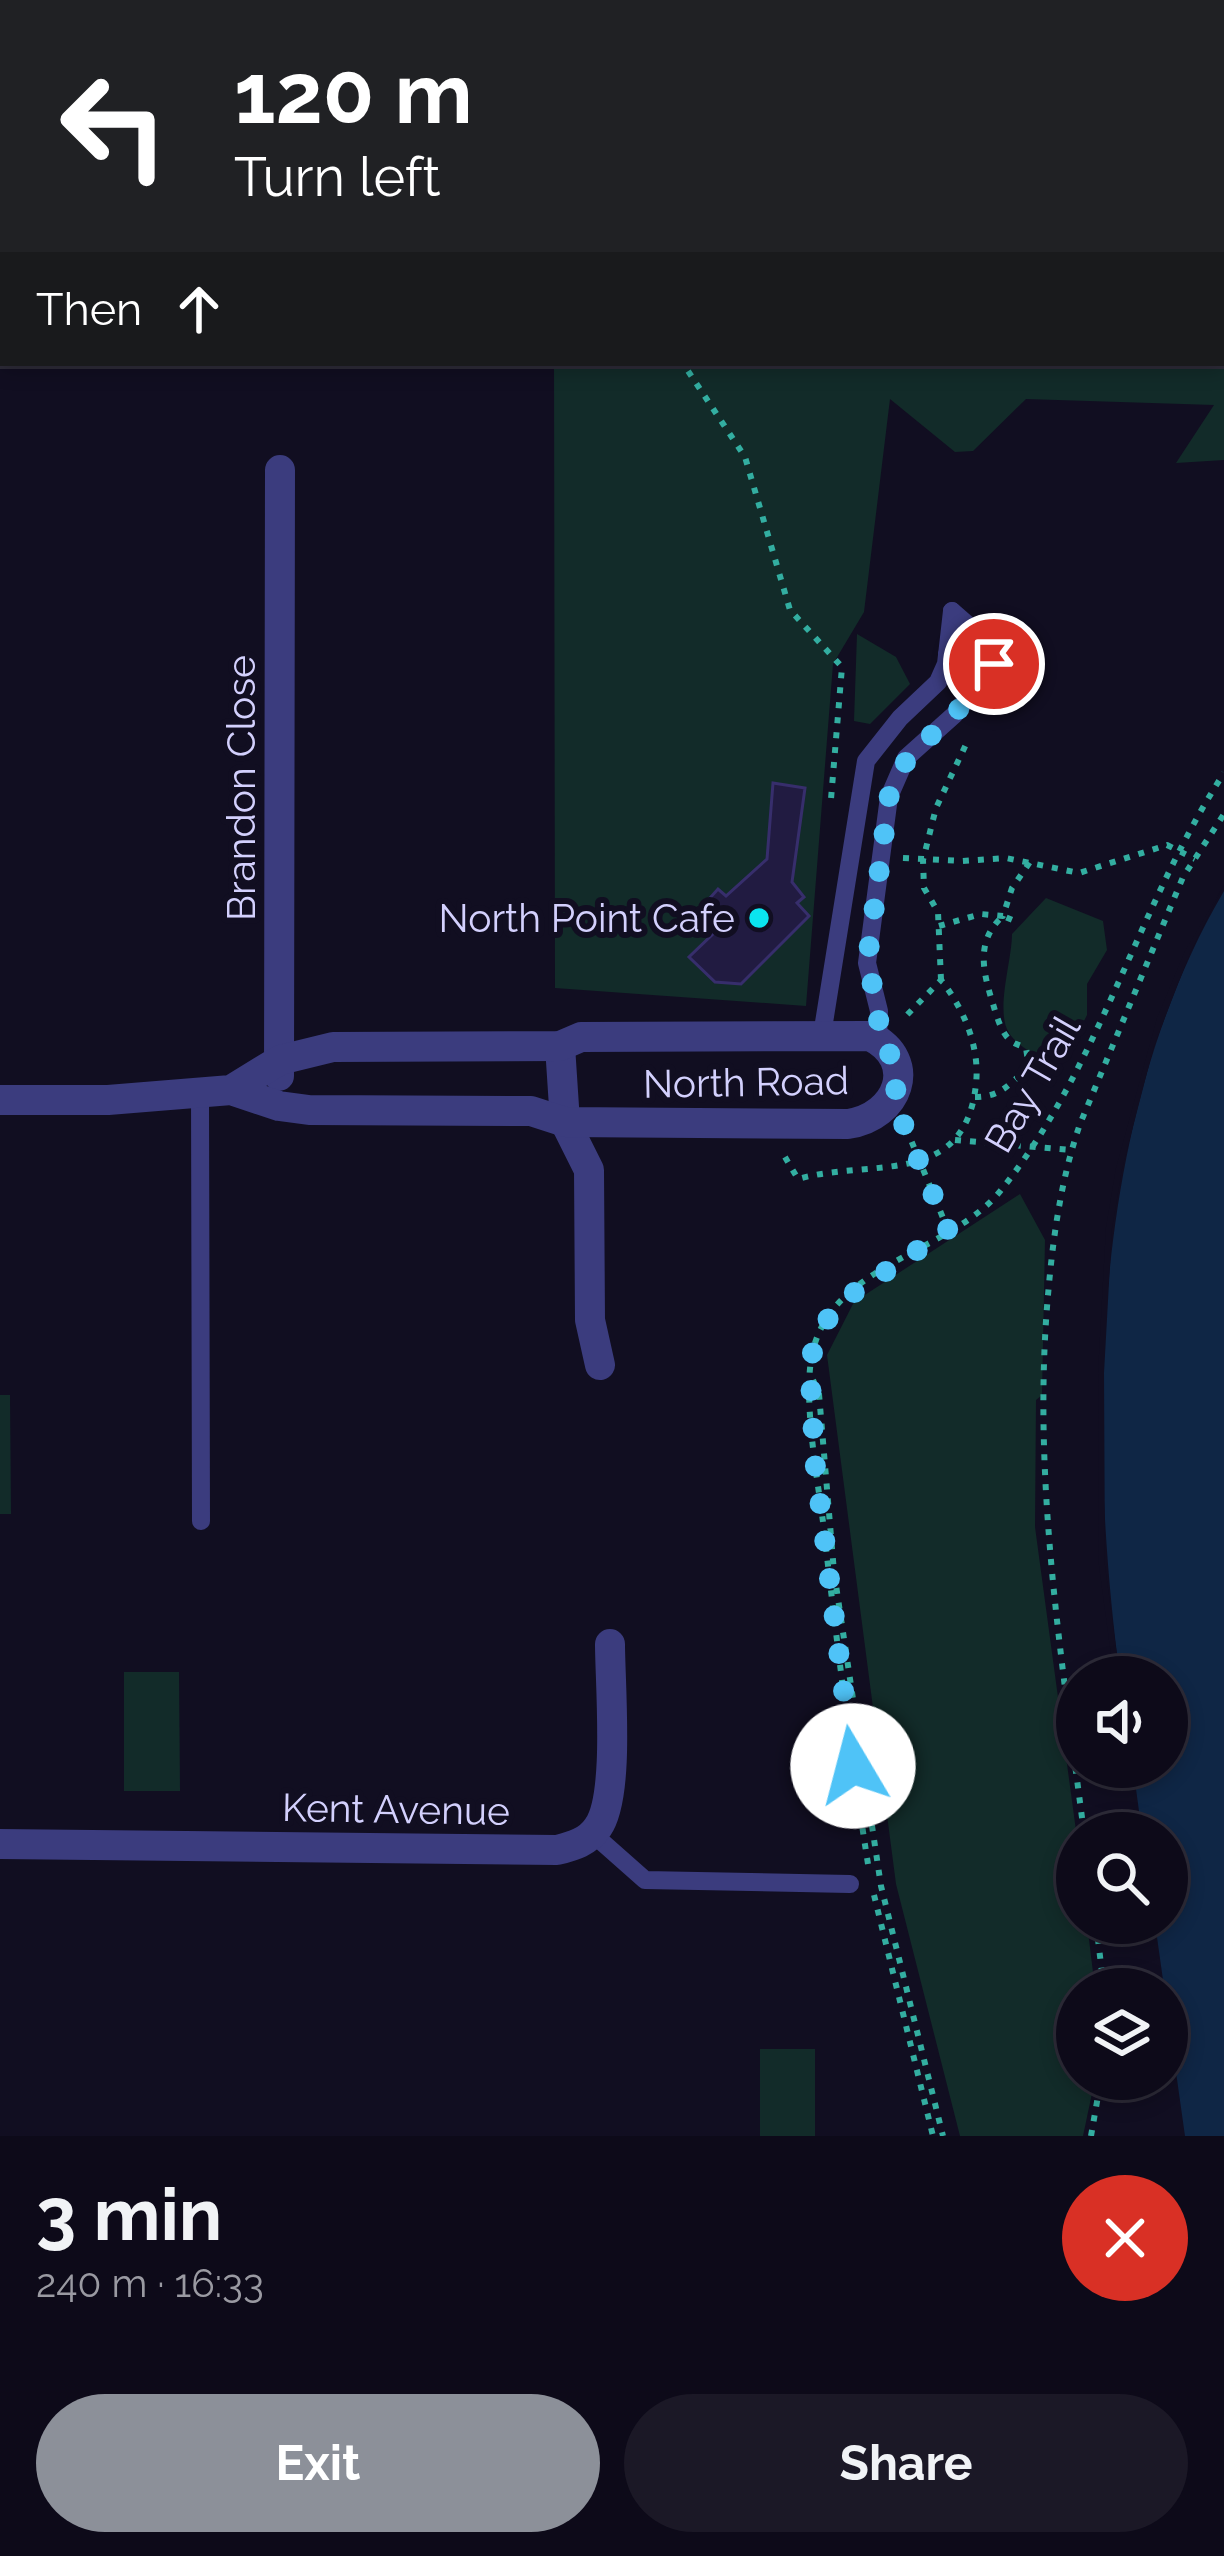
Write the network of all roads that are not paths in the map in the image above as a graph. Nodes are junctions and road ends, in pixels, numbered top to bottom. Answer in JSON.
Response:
{"nodes":[{"id":1,"x":280,"y":470,"type":"dead end"},
{"id":2,"x":947,"y":654,"type":"junction"},
{"id":3,"x":984,"y":676,"type":"junction"},
{"id":4,"x":822,"y":1036,"type":"junction"},
{"id":5,"x":880,"y":1041,"type":"junction"},
{"id":6,"x":560,"y":1046,"type":"junction"},
{"id":7,"x":280,"y":1060,"type":"junction"},
{"id":8,"x":216,"y":1092,"type":"junction"},
{"id":9,"x":0,"y":1100,"type":"edge"},
{"id":10,"x":279,"y":1106,"type":"junction"},
{"id":11,"x":565,"y":1122,"type":"junction"},
{"id":12,"x":600,"y":1365,"type":"dead end"},
{"id":13,"x":201,"y":1521,"type":"dead end"},
{"id":14,"x":610,"y":1644,"type":"dead end"},
{"id":15,"x":592,"y":1834,"type":"junction"},
{"id":16,"x":0,"y":1844,"type":"edge"},
{"id":17,"x":850,"y":1884,"type":"dead end"}],
"edges":[{"from":1,"to":7,"type":"street","name":"Brandon Close"},
{"from":2,"to":3,"type":"lane"},
{"from":2,"to":3,"type":"lane"},
{"from":2,"to":4,"type":"lane"},
{"from":3,"to":5,"type":"lane"},
{"from":4,"to":5,"type":"street","name":"North Road"},
{"from":4,"to":6,"type":"street","name":"North Road"},
{"from":5,"to":11,"type":"street","name":"North Road"},
{"from":6,"to":7,"type":"street","name":"North Road"},
{"from":6,"to":11,"type":"street"},
{"from":7,"to":8,"type":"street","name":"North Road"},
{"from":7,"to":10,"type":"street","name":"Brandon Close"},
{"from":8,"to":9,"type":"street","name":"North Road"},
{"from":8,"to":10,"type":"street","name":"North Road"},
{"from":8,"to":13,"type":"lane"},
{"from":10,"to":11,"type":"street","name":"North Road"},
{"from":11,"to":12,"type":"street"},
{"from":14,"to":15,"type":"street"},
{"from":15,"to":16,"type":"street","name":"Kent Avenue"},
{"from":15,"to":17,"type":"lane"}]}
